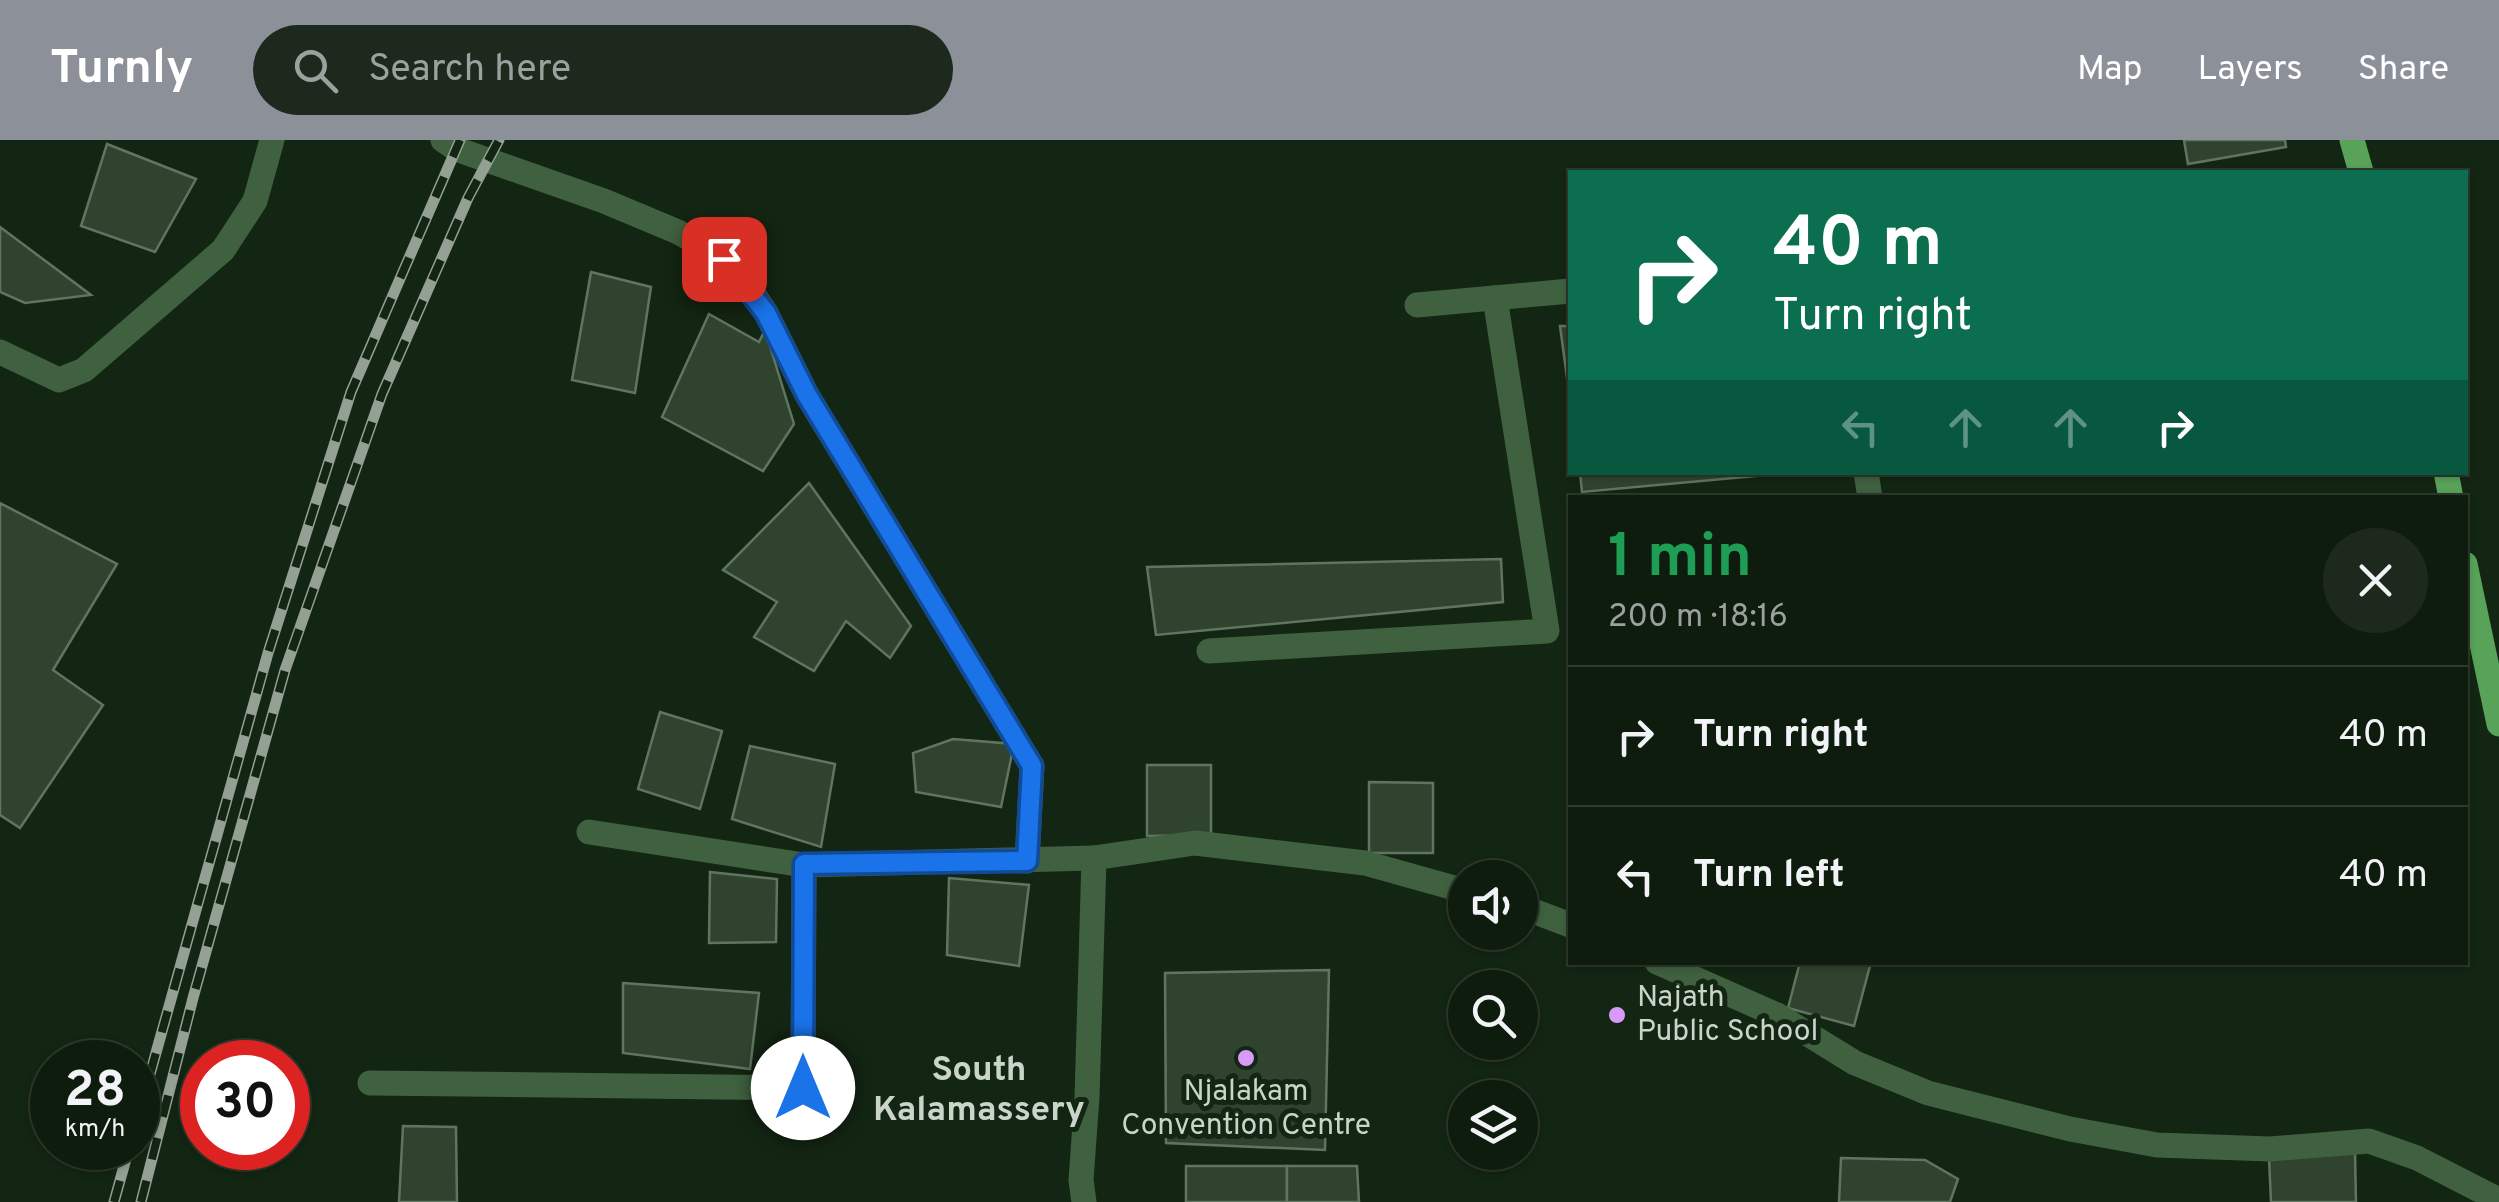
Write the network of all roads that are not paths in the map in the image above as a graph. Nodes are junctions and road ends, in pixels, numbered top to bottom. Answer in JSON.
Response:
{"nodes":[{"id":1,"x":272,"y":140,"type":"edge"},
{"id":2,"x":443,"y":140,"type":"edge"},
{"id":3,"x":2352,"y":140,"type":"edge"},
{"id":4,"x":2360,"y":170,"type":"edge"},
{"id":5,"x":1568,"y":291,"type":"edge"},
{"id":6,"x":1496,"y":298,"type":"junction"},
{"id":7,"x":1417,"y":305,"type":"dead end"},
{"id":8,"x":0,"y":352,"type":"edge"},
{"id":9,"x":2468,"y":578,"type":"edge"},
{"id":10,"x":1209,"y":651,"type":"dead end"},
{"id":11,"x":2499,"y":724,"type":"edge"},
{"id":12,"x":589,"y":832,"type":"dead end"},
{"id":13,"x":1094,"y":858,"type":"junction"},
{"id":14,"x":1027,"y":861,"type":"junction"},
{"id":15,"x":804,"y":864,"type":"junction"},
{"id":16,"x":1448,"y":886,"type":"edge"},
{"id":17,"x":1538,"y":912,"type":"edge"},
{"id":18,"x":1568,"y":923,"type":"edge"},
{"id":19,"x":1664,"y":965,"type":"edge"},
{"id":20,"x":370,"y":1083,"type":"dead end"},
{"id":21,"x":2495,"y":1198,"type":"dead end"},
{"id":22,"x":1084,"y":1202,"type":"edge"}],
"edges":[{"from":1,"to":8,"type":"street"},
{"from":2,"to":14,"type":"street"},
{"from":3,"to":4,"type":"main road"},
{"from":5,"to":6,"type":"street"},
{"from":6,"to":7,"type":"street"},
{"from":6,"to":10,"type":"street"},
{"from":9,"to":11,"type":"main road"},
{"from":12,"to":15,"type":"street"},
{"from":13,"to":14,"type":"street"},
{"from":13,"to":16,"type":"street"},
{"from":13,"to":22,"type":"street"},
{"from":14,"to":15,"type":"street"},
{"from":15,"to":20,"type":"street"},
{"from":17,"to":18,"type":"street"},
{"from":19,"to":21,"type":"street"}]}
